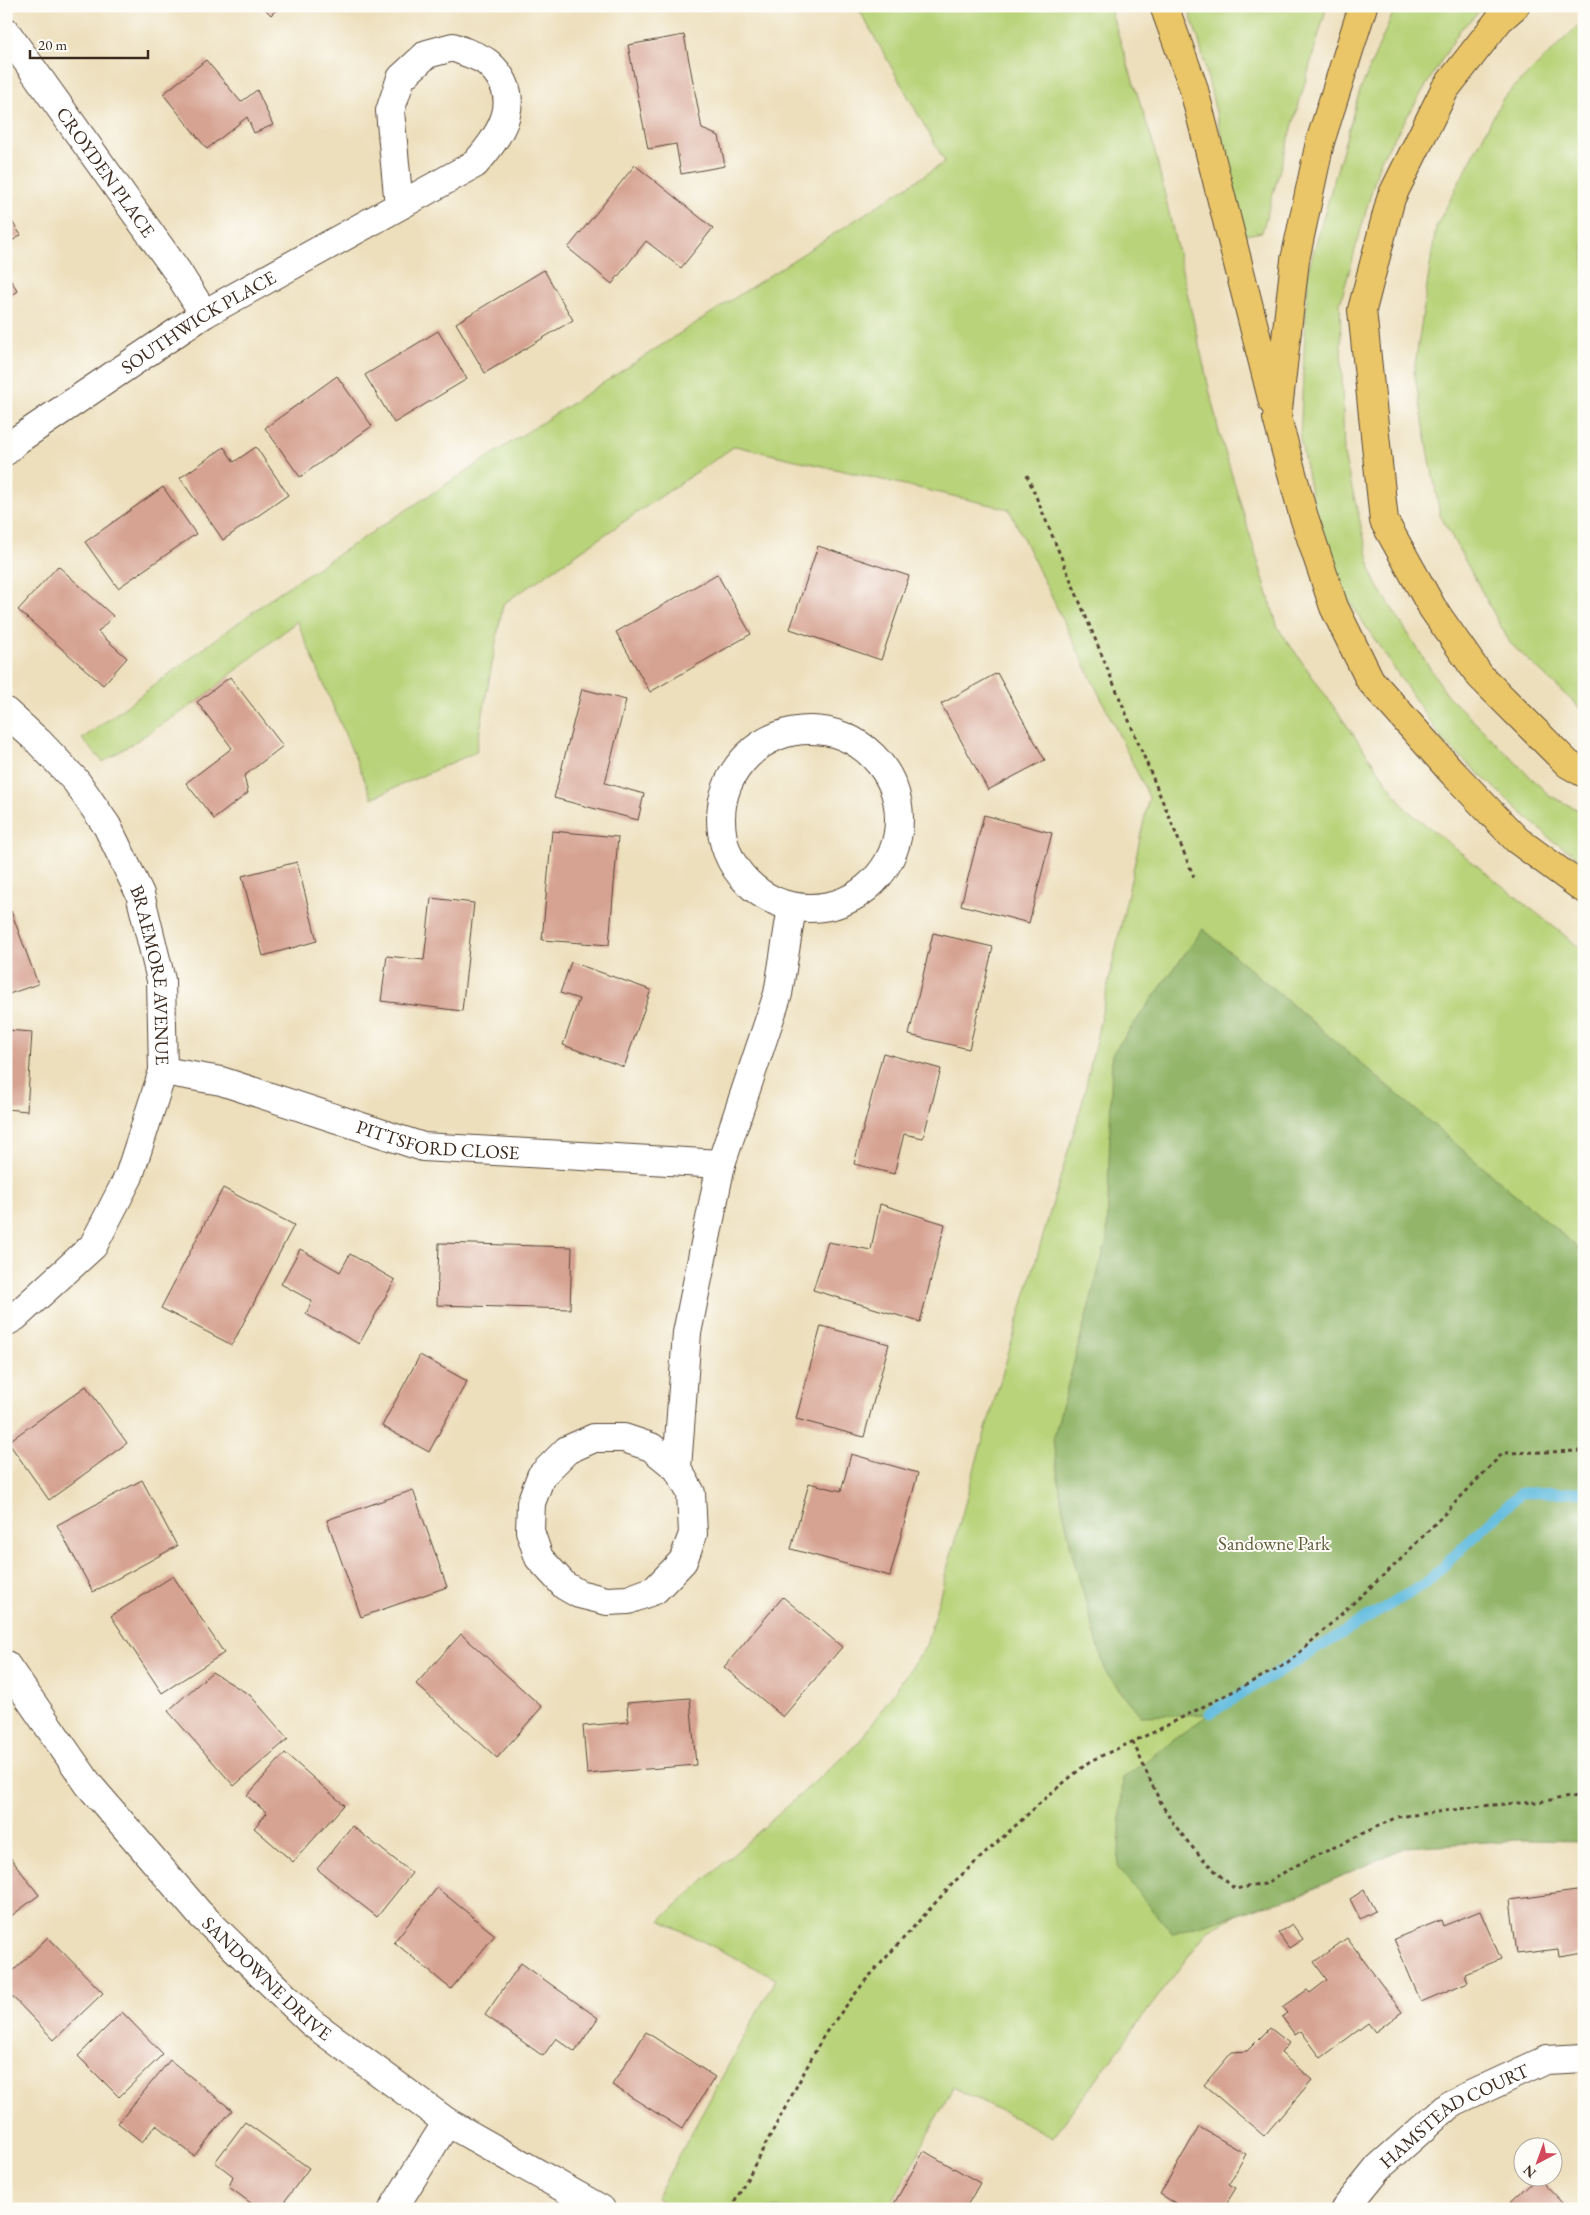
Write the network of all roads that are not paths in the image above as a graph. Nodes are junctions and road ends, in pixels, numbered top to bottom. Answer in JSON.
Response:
{"nodes":[{"id":1,"x":1164,"y":6,"type":"edge"},
{"id":2,"x":1363,"y":6,"type":"edge"},
{"id":3,"x":1515,"y":6,"type":"edge"},
{"id":4,"x":6,"y":32,"type":"edge"},
{"id":5,"x":399,"y":206,"type":"junction"},
{"id":6,"x":204,"y":314,"type":"junction"},
{"id":7,"x":1277,"y":418,"type":"junction"},
{"id":8,"x":6,"y":451,"type":"edge"},
{"id":9,"x":6,"y":712,"type":"edge"},
{"id":10,"x":1584,"y":773,"type":"edge"},
{"id":11,"x":1584,"y":889,"type":"edge"},
{"id":12,"x":792,"y":908,"type":"junction"},
{"id":13,"x":163,"y":1071,"type":"junction"},
{"id":14,"x":721,"y":1164,"type":"junction"},
{"id":15,"x":6,"y":1322,"type":"edge"},
{"id":16,"x":677,"y":1468,"type":"junction"},
{"id":17,"x":6,"y":1665,"type":"edge"},
{"id":18,"x":1584,"y":2058,"type":"edge"},
{"id":19,"x":447,"y":2122,"type":"junction"},
{"id":20,"x":393,"y":2209,"type":"edge"},
{"id":21,"x":601,"y":2209,"type":"edge"},
{"id":22,"x":1346,"y":2209,"type":"edge"}],
"edges":[{"from":1,"to":7,"type":"highway"},
{"from":2,"to":7,"type":"highway"},
{"from":3,"to":10,"type":"highway"},
{"from":4,"to":6,"type":"street","name":"CROYDEN PLACE"},
{"from":5,"to":5,"type":"street","name":"SOUTHWICK PLACE"},
{"from":5,"to":6,"type":"street","name":"SOUTHWICK PLACE"},
{"from":6,"to":8,"type":"street","name":"SOUTHWICK PLACE"},
{"from":7,"to":11,"type":"highway"},
{"from":9,"to":13,"type":"street","name":"BRAEMORE AVENUE"},
{"from":12,"to":12,"type":"street"},
{"from":12,"to":14,"type":"street"},
{"from":13,"to":14,"type":"street","name":"PITTSFORD CLOSE"},
{"from":13,"to":15,"type":"street","name":"BRAEMORE AVENUE"},
{"from":14,"to":16,"type":"street"},
{"from":16,"to":16,"type":"street"},
{"from":17,"to":19,"type":"street","name":"SANDOWNE DRIVE"},
{"from":18,"to":22,"type":"street","name":"HAMSTEAD COURT"},
{"from":19,"to":20,"type":"street"},
{"from":19,"to":21,"type":"street","name":"SANDOWNE DRIVE"}]}
